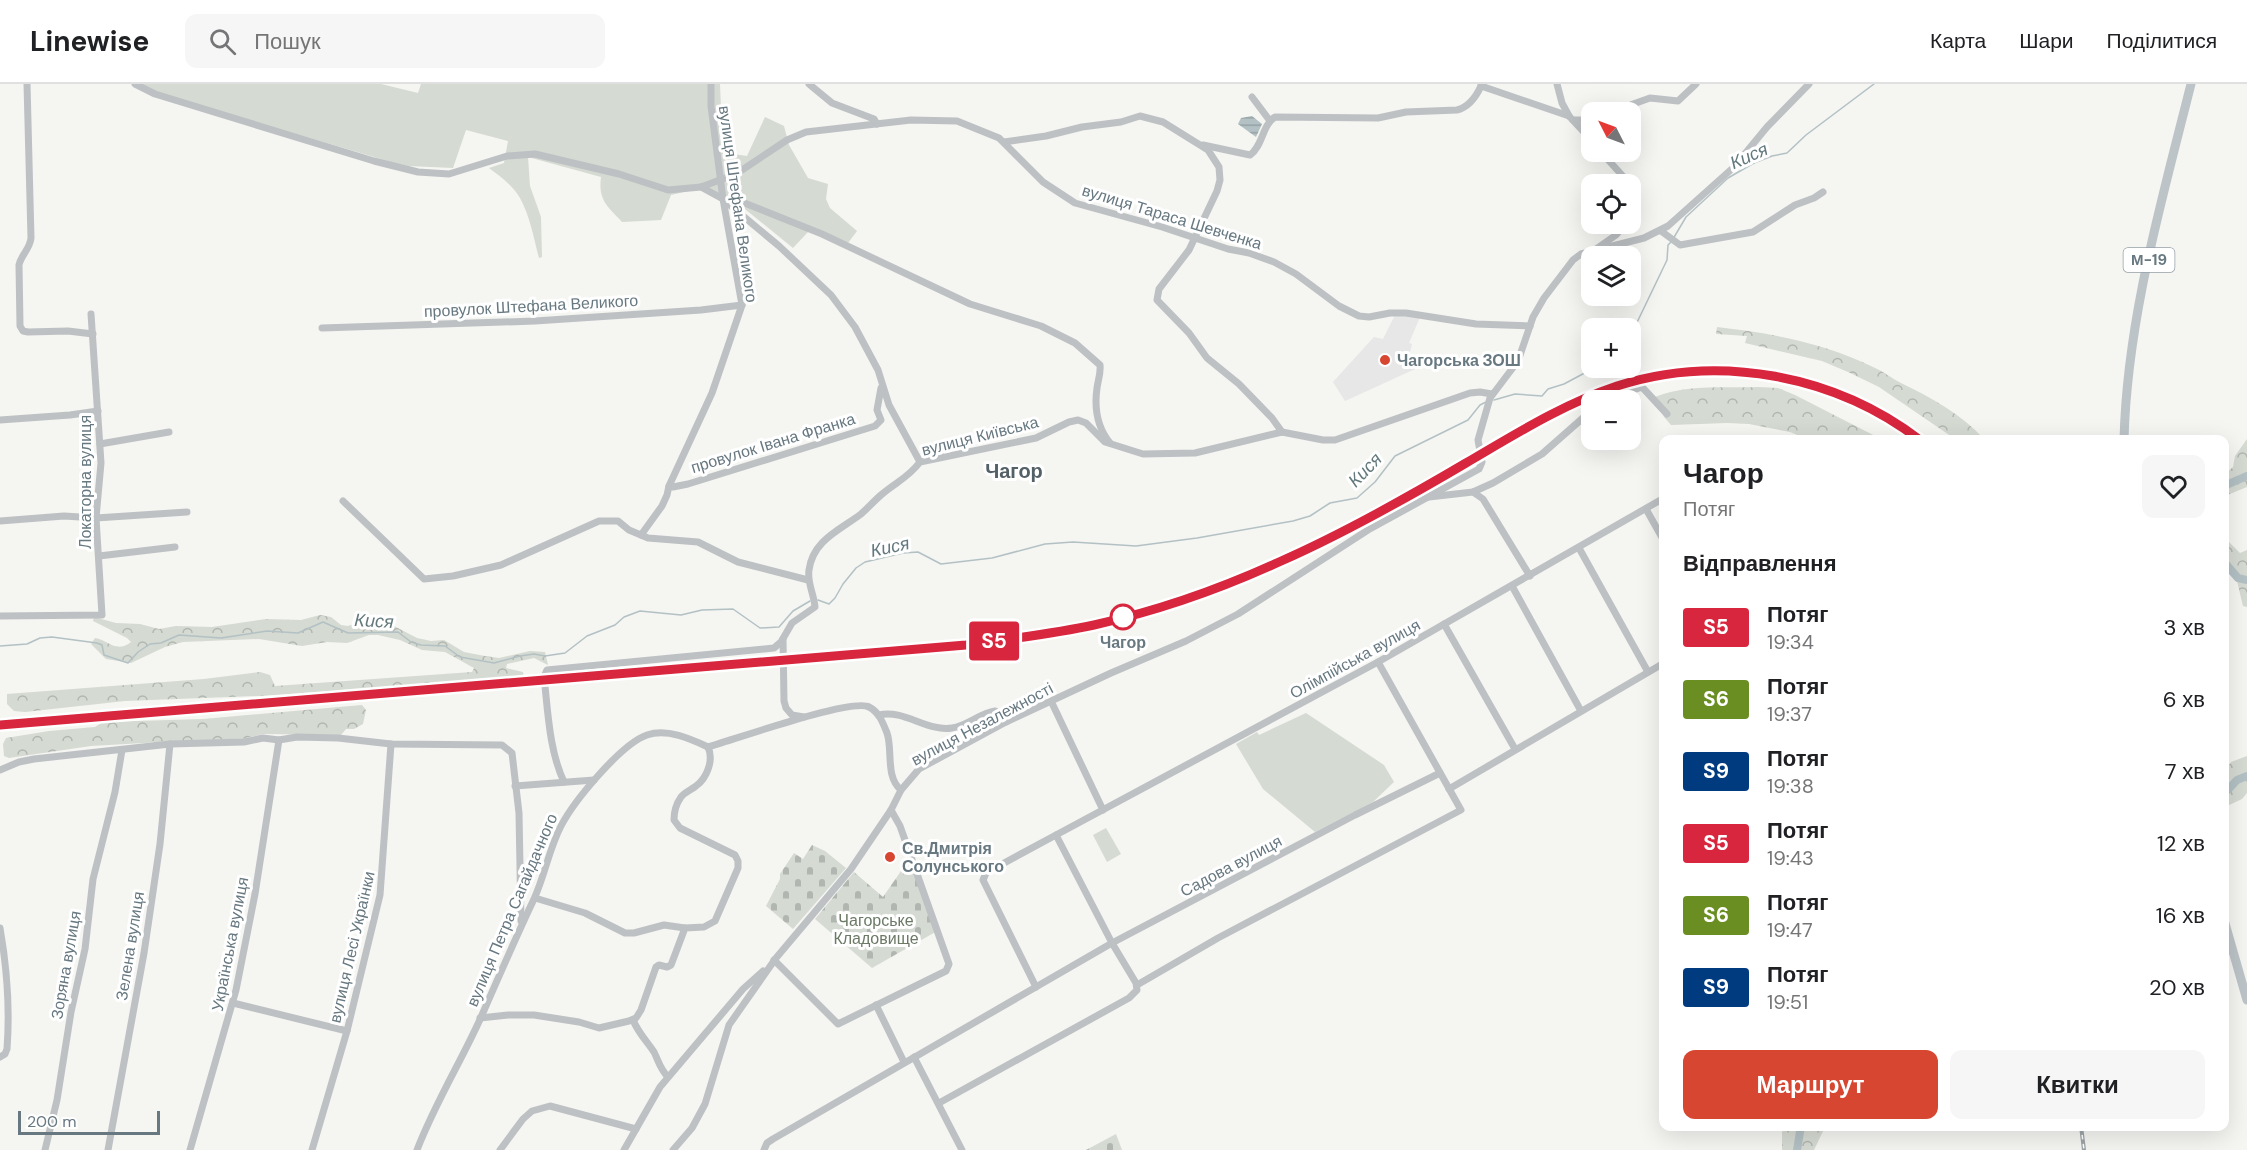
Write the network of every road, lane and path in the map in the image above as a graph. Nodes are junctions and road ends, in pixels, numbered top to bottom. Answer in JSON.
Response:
{"nodes":[{"id":1,"x":27,"y":84,"type":"edge"},
{"id":2,"x":135,"y":84,"type":"edge"},
{"id":3,"x":711,"y":84,"type":"edge"},
{"id":4,"x":809,"y":84,"type":"edge"},
{"id":5,"x":1557,"y":84,"type":"edge"},
{"id":6,"x":1696,"y":84,"type":"edge"},
{"id":7,"x":1809,"y":84,"type":"edge"},
{"id":8,"x":2191,"y":84,"type":"edge"},
{"id":9,"x":1481,"y":85,"type":"edge"},
{"id":10,"x":1252,"y":97,"type":"dead end"},
{"id":11,"x":1639,"y":102,"type":"edge"},
{"id":12,"x":1571,"y":118,"type":"junction"},
{"id":13,"x":1581,"y":119,"type":"edge"},
{"id":14,"x":1270,"y":120,"type":"junction"},
{"id":15,"x":877,"y":124,"type":"junction"},
{"id":16,"x":1581,"y":129,"type":"edge"},
{"id":17,"x":1004,"y":142,"type":"junction"},
{"id":18,"x":1201,"y":144,"type":"junction"},
{"id":19,"x":1610,"y":162,"type":"edge"},
{"id":20,"x":1620,"y":174,"type":"edge"},
{"id":21,"x":721,"y":180,"type":"junction"},
{"id":22,"x":701,"y":187,"type":"junction"},
{"id":23,"x":1823,"y":192,"type":"dead end"},
{"id":24,"x":723,"y":199,"type":"junction"},
{"id":25,"x":1661,"y":231,"type":"junction"},
{"id":26,"x":1615,"y":234,"type":"edge"},
{"id":27,"x":1194,"y":238,"type":"junction"},
{"id":28,"x":1600,"y":246,"type":"edge"},
{"id":29,"x":1614,"y":246,"type":"edge"},
{"id":30,"x":1581,"y":255,"type":"edge"},
{"id":31,"x":742,"y":305,"type":"junction"},
{"id":32,"x":91,"y":314,"type":"dead end"},
{"id":33,"x":1530,"y":326,"type":"junction"},
{"id":34,"x":321,"y":328,"type":"dead end"},
{"id":35,"x":93,"y":334,"type":"junction"},
{"id":36,"x":880,"y":383,"type":"junction"},
{"id":37,"x":1633,"y":390,"type":"edge"},
{"id":38,"x":1490,"y":399,"type":"junction"},
{"id":39,"x":98,"y":411,"type":"junction"},
{"id":40,"x":1667,"y":414,"type":"dead end"},
{"id":41,"x":0,"y":420,"type":"edge"},
{"id":42,"x":1581,"y":420,"type":"edge"},
{"id":43,"x":169,"y":432,"type":"dead end"},
{"id":44,"x":1282,"y":432,"type":"junction"},
{"id":45,"x":2124,"y":435,"type":"edge"},
{"id":46,"x":100,"y":444,"type":"junction"},
{"id":47,"x":1112,"y":445,"type":"junction"},
{"id":48,"x":920,"y":462,"type":"junction"},
{"id":49,"x":669,"y":486,"type":"junction"},
{"id":50,"x":1473,"y":492,"type":"junction"},
{"id":51,"x":1426,"y":497,"type":"junction"},
{"id":52,"x":343,"y":501,"type":"dead end"},
{"id":53,"x":1659,"y":501,"type":"edge"},
{"id":54,"x":1646,"y":509,"type":"junction"},
{"id":55,"x":187,"y":513,"type":"dead end"},
{"id":56,"x":96,"y":519,"type":"junction"},
{"id":57,"x":0,"y":521,"type":"edge"},
{"id":58,"x":1659,"y":532,"type":"edge"},
{"id":59,"x":641,"y":535,"type":"junction"},
{"id":60,"x":175,"y":547,"type":"dead end"},
{"id":61,"x":1579,"y":548,"type":"junction"},
{"id":62,"x":99,"y":556,"type":"junction"},
{"id":63,"x":1530,"y":576,"type":"junction"},
{"id":64,"x":808,"y":580,"type":"junction"},
{"id":65,"x":1512,"y":586,"type":"junction"},
{"id":66,"x":0,"y":616,"type":"edge"},
{"id":67,"x":1444,"y":624,"type":"junction"},
{"id":68,"x":783,"y":639,"type":"junction"},
{"id":69,"x":1378,"y":662,"type":"junction"},
{"id":70,"x":1659,"y":666,"type":"edge"},
{"id":71,"x":1648,"y":672,"type":"junction"},
{"id":72,"x":1051,"y":701,"type":"junction"},
{"id":73,"x":1581,"y":711,"type":"junction"},
{"id":74,"x":879,"y":715,"type":"junction"},
{"id":75,"x":806,"y":717,"type":"junction"},
{"id":76,"x":1006,"y":723,"type":"junction"},
{"id":77,"x":279,"y":740,"type":"junction"},
{"id":78,"x":170,"y":744,"type":"junction"},
{"id":79,"x":392,"y":744,"type":"junction"},
{"id":80,"x":708,"y":747,"type":"junction"},
{"id":81,"x":1515,"y":749,"type":"junction"},
{"id":82,"x":122,"y":750,"type":"junction"},
{"id":83,"x":0,"y":770,"type":"edge"},
{"id":84,"x":1440,"y":773,"type":"junction"},
{"id":85,"x":594,"y":780,"type":"junction"},
{"id":86,"x":564,"y":782,"type":"junction"},
{"id":87,"x":515,"y":786,"type":"junction"},
{"id":88,"x":1449,"y":789,"type":"junction"},
{"id":89,"x":901,"y":790,"type":"junction"},
{"id":90,"x":891,"y":810,"type":"junction"},
{"id":91,"x":1103,"y":810,"type":"junction"},
{"id":92,"x":1056,"y":835,"type":"junction"},
{"id":93,"x":535,"y":898,"type":"junction"},
{"id":94,"x":521,"y":924,"type":"junction"},
{"id":95,"x":0,"y":928,"type":"edge"},
{"id":96,"x":685,"y":928,"type":"junction"},
{"id":97,"x":2229,"y":937,"type":"edge"},
{"id":98,"x":1112,"y":944,"type":"junction"},
{"id":99,"x":772,"y":962,"type":"junction"},
{"id":100,"x":1137,"y":985,"type":"junction"},
{"id":101,"x":1036,"y":987,"type":"junction"},
{"id":102,"x":2247,"y":1000,"type":"edge"},
{"id":103,"x":233,"y":1003,"type":"junction"},
{"id":104,"x":876,"y":1005,"type":"junction"},
{"id":105,"x":480,"y":1018,"type":"junction"},
{"id":106,"x":633,"y":1020,"type":"junction"},
{"id":107,"x":347,"y":1031,"type":"junction"},
{"id":108,"x":914,"y":1057,"type":"junction"},
{"id":109,"x":0,"y":1058,"type":"edge"},
{"id":110,"x":904,"y":1062,"type":"junction"},
{"id":111,"x":668,"y":1077,"type":"junction"},
{"id":112,"x":939,"y":1103,"type":"junction"},
{"id":113,"x":636,"y":1129,"type":"junction"},
{"id":114,"x":960,"y":1149,"type":"edge"},
{"id":115,"x":45,"y":1150,"type":"edge"},
{"id":116,"x":108,"y":1150,"type":"edge"},
{"id":117,"x":190,"y":1150,"type":"edge"},
{"id":118,"x":312,"y":1150,"type":"edge"},
{"id":119,"x":417,"y":1150,"type":"edge"},
{"id":120,"x":500,"y":1150,"type":"edge"},
{"id":121,"x":624,"y":1150,"type":"edge"},
{"id":122,"x":672,"y":1150,"type":"edge"},
{"id":123,"x":764,"y":1150,"type":"edge"}],
"edges":[{"from":1,"to":35,"type":"street"},
{"from":2,"to":22,"type":"street","name":"вулиця Тараса Шевченка"},
{"from":3,"to":21,"type":"street","name":"вулиця Штефана Великого"},
{"from":4,"to":15,"type":"street"},
{"from":5,"to":12,"type":"street"},
{"from":6,"to":11,"type":"street"},
{"from":7,"to":25,"type":"street"},
{"from":8,"to":45,"type":"highway","number":"М-19"},
{"from":9,"to":12,"type":"street"},
{"from":9,"to":14,"type":"street"},
{"from":10,"to":14,"type":"street"},
{"from":12,"to":13,"type":"street"},
{"from":12,"to":16,"type":"street"},
{"from":14,"to":18,"type":"street"},
{"from":15,"to":17,"type":"street","name":"вулиця Тараса Шевченка"},
{"from":15,"to":21,"type":"street","name":"вулиця Тараса Шевченка"},
{"from":17,"to":18,"type":"street"},
{"from":17,"to":27,"type":"street","name":"вулиця Тараса Шевченка"},
{"from":18,"to":27,"type":"street"},
{"from":19,"to":20,"type":"street"},
{"from":21,"to":22,"type":"street","name":"вулиця Тараса Шевченка"},
{"from":21,"to":24,"type":"street","name":"вулиця Штефана Великого"},
{"from":22,"to":24,"type":"street"},
{"from":23,"to":25,"type":"street"},
{"from":24,"to":31,"type":"street","name":"вулиця Штефана Великого"},
{"from":24,"to":36,"type":"street"},
{"from":24,"to":47,"type":"street"},
{"from":25,"to":29,"type":"street"},
{"from":26,"to":28,"type":"street"},
{"from":27,"to":33,"type":"street","name":"вулиця Тараса Шевченка"},
{"from":27,"to":44,"type":"street"},
{"from":30,"to":33,"type":"street"},
{"from":31,"to":34,"type":"street","name":"провулок Штефана Великого"},
{"from":31,"to":49,"type":"street","name":"вулиця Штефана Великого"},
{"from":32,"to":35,"type":"street","name":"Локаторна вулиця"},
{"from":33,"to":38,"type":"street"},
{"from":35,"to":39,"type":"street","name":"Локаторна вулиця"},
{"from":36,"to":48,"type":"street"},
{"from":36,"to":49,"type":"street","name":"провулок Івана Франка"},
{"from":37,"to":40,"type":"street"},
{"from":38,"to":44,"type":"street","name":"вулиця Київська"},
{"from":38,"to":51,"type":"street","name":"вулиця Незалежності"},
{"from":39,"to":41,"type":"street"},
{"from":39,"to":46,"type":"street","name":"Локаторна вулиця"},
{"from":42,"to":50,"type":"street"},
{"from":43,"to":46,"type":"street"},
{"from":44,"to":47,"type":"street","name":"вулиця Київська"},
{"from":46,"to":56,"type":"street","name":"Локаторна вулиця"},
{"from":47,"to":48,"type":"street","name":"вулиця Київська"},
{"from":48,"to":64,"type":"street","name":"вулиця Київська"},
{"from":49,"to":59,"type":"street","name":"вулиця Штефана Великого"},
{"from":50,"to":51,"type":"street"},
{"from":50,"to":63,"type":"street"},
{"from":51,"to":72,"type":"street","name":"вулиця Незалежності"},
{"from":52,"to":59,"type":"street"},
{"from":53,"to":54,"type":"street","name":"Олімпійська вулиця"},
{"from":54,"to":58,"type":"street"},
{"from":54,"to":61,"type":"street","name":"Олімпійська вулиця"},
{"from":55,"to":56,"type":"street"},
{"from":56,"to":57,"type":"street"},
{"from":56,"to":62,"type":"street","name":"Локаторна вулиця"},
{"from":59,"to":64,"type":"street"},
{"from":60,"to":62,"type":"street"},
{"from":61,"to":63,"type":"street","name":"Олімпійська вулиця"},
{"from":61,"to":71,"type":"street"},
{"from":62,"to":66,"type":"street","name":"Локаторна вулиця"},
{"from":63,"to":65,"type":"street","name":"Олімпійська вулиця"},
{"from":64,"to":68,"type":"street"},
{"from":65,"to":67,"type":"street","name":"Олімпійська вулиця"},
{"from":65,"to":73,"type":"street"},
{"from":67,"to":69,"type":"street","name":"Олімпійська вулиця"},
{"from":67,"to":81,"type":"street"},
{"from":68,"to":75,"type":"street"},
{"from":68,"to":86,"type":"street"},
{"from":69,"to":84,"type":"street"},
{"from":69,"to":91,"type":"street","name":"Олімпійська вулиця"},
{"from":70,"to":71,"type":"street"},
{"from":71,"to":73,"type":"street"},
{"from":72,"to":76,"type":"street","name":"вулиця Незалежності"},
{"from":72,"to":91,"type":"street"},
{"from":73,"to":81,"type":"street"},
{"from":74,"to":75,"type":"street"},
{"from":74,"to":76,"type":"street"},
{"from":74,"to":89,"type":"street"},
{"from":75,"to":80,"type":"street"},
{"from":76,"to":89,"type":"street","name":"вулиця Незалежності"},
{"from":77,"to":78,"type":"street"},
{"from":77,"to":79,"type":"street"},
{"from":77,"to":103,"type":"street","name":"Українська вулиця"},
{"from":78,"to":82,"type":"street"},
{"from":78,"to":116,"type":"street","name":"Зелена вулиця"},
{"from":79,"to":87,"type":"street"},
{"from":79,"to":107,"type":"street","name":"вулиця Лесі Українки"},
{"from":80,"to":85,"type":"street","name":"вулиця Петра Сагайдачного"},
{"from":80,"to":96,"type":"street"},
{"from":81,"to":88,"type":"street"},
{"from":82,"to":83,"type":"street"},
{"from":82,"to":115,"type":"street","name":"Зоряна вулиця"},
{"from":84,"to":88,"type":"street"},
{"from":84,"to":98,"type":"street","name":"Садова вулиця"},
{"from":85,"to":86,"type":"street"},
{"from":85,"to":93,"type":"street","name":"вулиця Петра Сагайдачного"},
{"from":86,"to":87,"type":"street"},
{"from":87,"to":94,"type":"street"},
{"from":88,"to":100,"type":"street"},
{"from":89,"to":90,"type":"street","name":"вулиця Незалежності"},
{"from":90,"to":99,"type":"street","name":"вулиця Незалежності"},
{"from":90,"to":104,"type":"street"},
{"from":91,"to":92,"type":"street","name":"Олімпійська вулиця"},
{"from":92,"to":98,"type":"street"},
{"from":92,"to":101,"type":"street","name":"Олімпійська вулиця"},
{"from":93,"to":94,"type":"street","name":"вулиця Петра Сагайдачного"},
{"from":93,"to":96,"type":"street"},
{"from":94,"to":105,"type":"street","name":"вулиця Петра Сагайдачного"},
{"from":95,"to":109,"type":"street"},
{"from":96,"to":106,"type":"street"},
{"from":97,"to":102,"type":"highway"},
{"from":98,"to":100,"type":"street"},
{"from":98,"to":101,"type":"street","name":"Садова вулиця"},
{"from":99,"to":104,"type":"street"},
{"from":99,"to":111,"type":"street"},
{"from":99,"to":122,"type":"street","name":"вулиця Незалежності"},
{"from":100,"to":112,"type":"street"},
{"from":101,"to":108,"type":"street","name":"Садова вулиця"},
{"from":103,"to":107,"type":"street"},
{"from":103,"to":117,"type":"street","name":"Українська вулиця"},
{"from":104,"to":110,"type":"street"},
{"from":105,"to":106,"type":"street"},
{"from":105,"to":119,"type":"street","name":"вулиця Петра Сагайдачного"},
{"from":106,"to":111,"type":"street"},
{"from":107,"to":118,"type":"street","name":"вулиця Лесі Українки"},
{"from":108,"to":110,"type":"street","name":"Садова вулиця"},
{"from":108,"to":112,"type":"street"},
{"from":110,"to":123,"type":"street","name":"Садова вулиця"},
{"from":111,"to":113,"type":"street"},
{"from":112,"to":114,"type":"street"},
{"from":113,"to":120,"type":"street"},
{"from":113,"to":121,"type":"street"}]}
